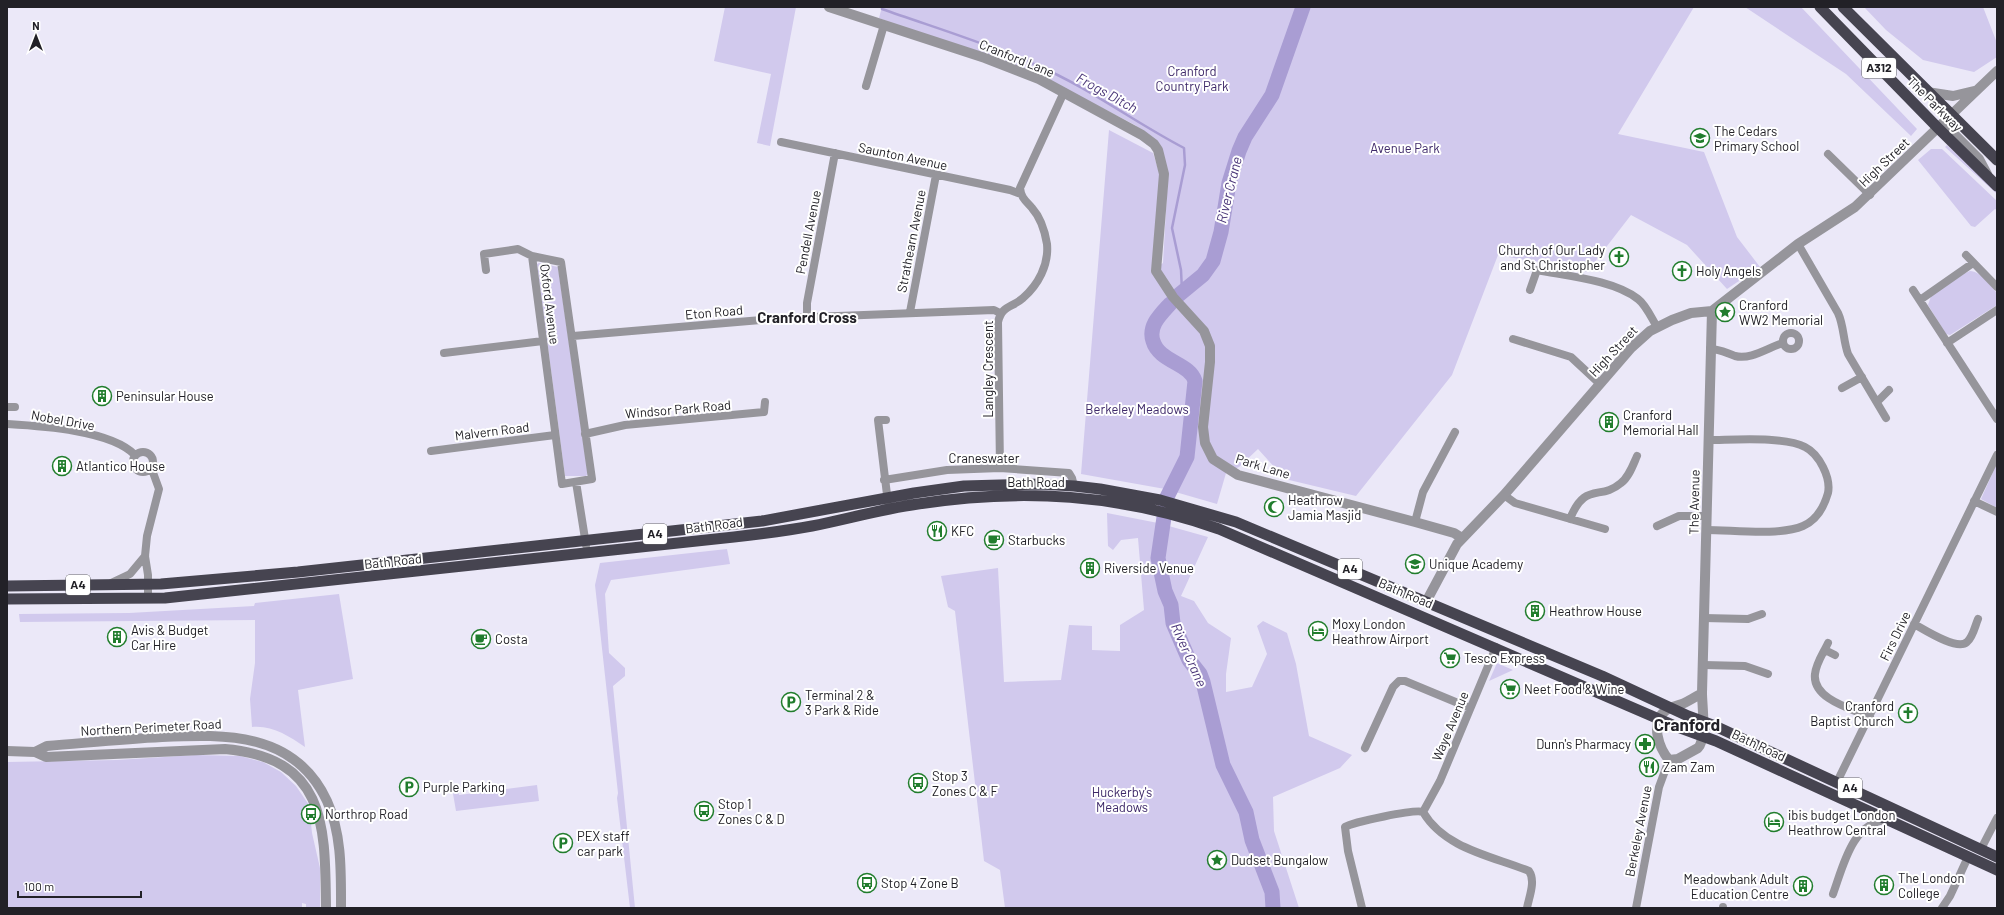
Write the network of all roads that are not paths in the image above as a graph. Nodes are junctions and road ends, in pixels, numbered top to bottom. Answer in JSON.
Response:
{"nodes":[{"id":1,"x":829,"y":7,"type":"edge"},
{"id":2,"x":1820,"y":7,"type":"edge"},
{"id":3,"x":1843,"y":7,"type":"edge"},
{"id":4,"x":884,"y":25,"type":"junction"},
{"id":5,"x":1997,"y":71,"type":"edge"},
{"id":6,"x":866,"y":86,"type":"dead end"},
{"id":7,"x":1976,"y":90,"type":"junction"},
{"id":8,"x":1064,"y":92,"type":"junction"},
{"id":9,"x":1927,"y":92,"type":"junction"},
{"id":10,"x":1952,"y":114,"type":"junction"},
{"id":11,"x":1940,"y":125,"type":"junction"},
{"id":12,"x":781,"y":142,"type":"dead end"},
{"id":13,"x":835,"y":153,"type":"junction"},
{"id":14,"x":1828,"y":154,"type":"dead end"},
{"id":15,"x":1997,"y":160,"type":"edge"},
{"id":16,"x":936,"y":175,"type":"junction"},
{"id":17,"x":1994,"y":183,"type":"edge"},
{"id":18,"x":1021,"y":194,"type":"junction"},
{"id":19,"x":1870,"y":195,"type":"junction"},
{"id":20,"x":1798,"y":244,"type":"junction"},
{"id":21,"x":1966,"y":255,"type":"dead end"},
{"id":22,"x":532,"y":256,"type":"junction"},
{"id":23,"x":1973,"y":263,"type":"junction"},
{"id":24,"x":486,"y":270,"type":"dead end"},
{"id":25,"x":1156,"y":271,"type":"joint"},
{"id":26,"x":1997,"y":287,"type":"edge"},
{"id":27,"x":1530,"y":290,"type":"dead end"},
{"id":28,"x":1913,"y":290,"type":"dead end"},
{"id":29,"x":1920,"y":300,"type":"junction"},
{"id":30,"x":1997,"y":310,"type":"edge"},
{"id":31,"x":910,"y":312,"type":"junction"},
{"id":32,"x":1712,"y":312,"type":"junction"},
{"id":33,"x":1000,"y":313,"type":"junction"},
{"id":34,"x":807,"y":316,"type":"junction"},
{"id":35,"x":1657,"y":327,"type":"junction"},
{"id":36,"x":573,"y":336,"type":"junction"},
{"id":37,"x":1514,"y":339,"type":"dead end"},
{"id":38,"x":543,"y":341,"type":"junction"},
{"id":39,"x":1783,"y":343,"type":"dead end"},
{"id":40,"x":1947,"y":343,"type":"junction"},
{"id":41,"x":1710,"y":349,"type":"junction"},
{"id":42,"x":444,"y":353,"type":"dead end"},
{"id":43,"x":1862,"y":377,"type":"junction"},
{"id":44,"x":1600,"y":384,"type":"junction"},
{"id":45,"x":1842,"y":388,"type":"dead end"},
{"id":46,"x":1889,"y":390,"type":"dead end"},
{"id":47,"x":765,"y":402,"type":"dead end"},
{"id":48,"x":1876,"y":402,"type":"junction"},
{"id":49,"x":1886,"y":418,"type":"dead end"},
{"id":50,"x":1997,"y":419,"type":"edge"},
{"id":51,"x":878,"y":420,"type":"dead end"},
{"id":52,"x":7,"y":424,"type":"edge"},
{"id":53,"x":1455,"y":432,"type":"dead end"},
{"id":54,"x":585,"y":434,"type":"junction"},
{"id":55,"x":555,"y":435,"type":"junction"},
{"id":56,"x":1708,"y":440,"type":"junction"},
{"id":57,"x":431,"y":451,"type":"dead end"},
{"id":58,"x":135,"y":455,"type":"junction"},
{"id":59,"x":1638,"y":456,"type":"dead end"},
{"id":60,"x":1997,"y":456,"type":"edge"},
{"id":61,"x":151,"y":467,"type":"junction"},
{"id":62,"x":1000,"y":468,"type":"junction"},
{"id":63,"x":884,"y":480,"type":"junction"},
{"id":64,"x":576,"y":482,"type":"junction"},
{"id":65,"x":1074,"y":486,"type":"junction"},
{"id":66,"x":1504,"y":495,"type":"junction"},
{"id":67,"x":1974,"y":501,"type":"junction"},
{"id":68,"x":888,"y":504,"type":"junction"},
{"id":69,"x":1158,"y":505,"type":"junction"},
{"id":70,"x":1997,"y":512,"type":"edge"},
{"id":71,"x":1707,"y":516,"type":"junction"},
{"id":72,"x":1570,"y":519,"type":"junction"},
{"id":73,"x":1415,"y":522,"type":"junction"},
{"id":74,"x":1657,"y":526,"type":"dead end"},
{"id":75,"x":1605,"y":529,"type":"dead end"},
{"id":76,"x":1706,"y":530,"type":"junction"},
{"id":77,"x":1462,"y":538,"type":"junction"},
{"id":78,"x":585,"y":541,"type":"junction"},
{"id":79,"x":587,"y":554,"type":"junction"},
{"id":80,"x":145,"y":556,"type":"junction"},
{"id":81,"x":148,"y":580,"type":"junction"},
{"id":82,"x":107,"y":585,"type":"junction"},
{"id":83,"x":7,"y":586,"type":"edge"},
{"id":84,"x":148,"y":598,"type":"junction"},
{"id":85,"x":7,"y":599,"type":"edge"},
{"id":86,"x":1426,"y":602,"type":"junction"},
{"id":87,"x":1762,"y":614,"type":"dead end"},
{"id":88,"x":1704,"y":618,"type":"junction"},
{"id":89,"x":1978,"y":619,"type":"dead end"},
{"id":90,"x":1914,"y":624,"type":"junction"},
{"id":91,"x":1510,"y":637,"type":"junction"},
{"id":92,"x":1496,"y":647,"type":"junction"},
{"id":93,"x":1835,"y":655,"type":"dead end"},
{"id":94,"x":1704,"y":665,"type":"junction"},
{"id":95,"x":1768,"y":674,"type":"dead end"},
{"id":96,"x":1702,"y":693,"type":"junction"},
{"id":97,"x":1470,"y":708,"type":"junction"},
{"id":98,"x":1670,"y":708,"type":"junction"},
{"id":99,"x":1870,"y":717,"type":"junction"},
{"id":100,"x":1659,"y":719,"type":"junction"},
{"id":101,"x":1703,"y":722,"type":"junction"},
{"id":102,"x":1702,"y":736,"type":"junction"},
{"id":103,"x":1365,"y":748,"type":"dead end"},
{"id":104,"x":7,"y":751,"type":"edge"},
{"id":105,"x":35,"y":752,"type":"junction"},
{"id":106,"x":1669,"y":760,"type":"junction"},
{"id":107,"x":1837,"y":782,"type":"junction"},
{"id":108,"x":1423,"y":812,"type":"junction"},
{"id":109,"x":1871,"y":812,"type":"junction"},
{"id":110,"x":1997,"y":818,"type":"edge"},
{"id":111,"x":1888,"y":820,"type":"junction"},
{"id":112,"x":1864,"y":829,"type":"junction"},
{"id":113,"x":1981,"y":849,"type":"junction"},
{"id":114,"x":1968,"y":857,"type":"junction"},
{"id":115,"x":1997,"y":857,"type":"edge"},
{"id":116,"x":1997,"y":870,"type":"edge"},
{"id":117,"x":1833,"y":894,"type":"dead end"},
{"id":118,"x":326,"y":908,"type":"edge"},
{"id":119,"x":341,"y":908,"type":"edge"},
{"id":120,"x":1362,"y":908,"type":"edge"},
{"id":121,"x":1527,"y":908,"type":"edge"},
{"id":122,"x":1636,"y":908,"type":"edge"},
{"id":123,"x":1942,"y":908,"type":"edge"}],
"edges":[{"from":1,"to":4,"type":"street","name":"Cranford Lane"},
{"from":2,"to":11,"type":"highway","name":"The Parkway","number":"A312"},
{"from":3,"to":9,"type":"highway","name":"The Parkway","number":"A312"},
{"from":4,"to":6,"type":"street"},
{"from":4,"to":8,"type":"street","name":"Cranford Lane"},
{"from":5,"to":7,"type":"street","name":"High Street"},
{"from":7,"to":9,"type":"street"},
{"from":7,"to":10,"type":"street","name":"High Street"},
{"from":8,"to":18,"type":"street"},
{"from":8,"to":25,"type":"street","name":"Cranford Lane"},
{"from":9,"to":10,"type":"highway","name":"The Parkway","number":"A312"},
{"from":10,"to":11,"type":"street","name":"High Street"},
{"from":10,"to":15,"type":"highway","name":"The Parkway","number":"A312"},
{"from":11,"to":17,"type":"highway","name":"The Parkway","number":"A312"},
{"from":11,"to":19,"type":"street","name":"High Street"},
{"from":12,"to":13,"type":"street","name":"Saunton Avenue"},
{"from":13,"to":16,"type":"street","name":"Saunton Avenue"},
{"from":13,"to":34,"type":"street","name":"Pendell Avenue"},
{"from":14,"to":19,"type":"street"},
{"from":16,"to":18,"type":"street","name":"Saunton Avenue"},
{"from":16,"to":31,"type":"street","name":"Strathearn Avenue"},
{"from":18,"to":33,"type":"street","name":"Langley Crescent"},
{"from":19,"to":20,"type":"street","name":"High Street"},
{"from":20,"to":32,"type":"street","name":"High Street"},
{"from":20,"to":43,"type":"street"},
{"from":21,"to":23,"type":"street"},
{"from":22,"to":24,"type":"street"},
{"from":22,"to":36,"type":"street","name":"Oxford Avenue"},
{"from":22,"to":38,"type":"street","name":"Oxford Avenue"},
{"from":23,"to":26,"type":"street"},
{"from":23,"to":29,"type":"street"},
{"from":25,"to":73,"type":"street","name":"Park Lane"},
{"from":27,"to":35,"type":"street"},
{"from":28,"to":29,"type":"street"},
{"from":29,"to":40,"type":"street"},
{"from":30,"to":40,"type":"street"},
{"from":31,"to":33,"type":"street","name":"Eton Road"},
{"from":31,"to":34,"type":"street","name":"Eton Road"},
{"from":32,"to":35,"type":"street","name":"High Street"},
{"from":32,"to":41,"type":"street","name":"The Avenue"},
{"from":33,"to":62,"type":"street","name":"Langley Crescent"},
{"from":34,"to":36,"type":"street","name":"Eton Road"},
{"from":35,"to":44,"type":"street","name":"High Street"},
{"from":36,"to":54,"type":"street","name":"Oxford Avenue"},
{"from":37,"to":44,"type":"street"},
{"from":38,"to":42,"type":"street"},
{"from":38,"to":55,"type":"street","name":"Oxford Avenue"},
{"from":39,"to":41,"type":"street"},
{"from":40,"to":50,"type":"street"},
{"from":41,"to":56,"type":"street","name":"The Avenue"},
{"from":43,"to":45,"type":"street"},
{"from":43,"to":48,"type":"street"},
{"from":44,"to":66,"type":"street","name":"High Street"},
{"from":46,"to":48,"type":"street"},
{"from":47,"to":54,"type":"street","name":"Windsor Park Road"},
{"from":48,"to":49,"type":"street"},
{"from":51,"to":63,"type":"street"},
{"from":52,"to":58,"type":"street","name":"Nobel Drive"},
{"from":53,"to":73,"type":"street"},
{"from":54,"to":64,"type":"street","name":"Oxford Avenue"},
{"from":55,"to":57,"type":"street","name":"Malvern Road"},
{"from":55,"to":64,"type":"street","name":"Oxford Avenue"},
{"from":56,"to":71,"type":"street","name":"The Avenue"},
{"from":56,"to":76,"type":"street"},
{"from":58,"to":61,"type":"street"},
{"from":58,"to":61,"type":"street"},
{"from":59,"to":72,"type":"street"},
{"from":60,"to":67,"type":"street","name":"Firs Drive"},
{"from":61,"to":80,"type":"street"},
{"from":62,"to":63,"type":"street","name":"Craneswater"},
{"from":62,"to":65,"type":"street","name":"Craneswater"},
{"from":63,"to":68,"type":"street"},
{"from":64,"to":78,"type":"street"},
{"from":65,"to":68,"type":"highway","name":"Bath Road","number":"A4"},
{"from":65,"to":69,"type":"highway","name":"Bath Road","number":"A4"},
{"from":66,"to":72,"type":"street"},
{"from":66,"to":77,"type":"street","name":"High Street"},
{"from":67,"to":70,"type":"street"},
{"from":67,"to":90,"type":"street","name":"Firs Drive"},
{"from":68,"to":69,"type":"highway","name":"Bath Road","number":"A4"},
{"from":68,"to":78,"type":"highway","name":"Bath Road","number":"A4"},
{"from":68,"to":79,"type":"highway","name":"Bath Road","number":"A4"},
{"from":69,"to":86,"type":"highway","name":"Bath Road","number":"A4"},
{"from":69,"to":92,"type":"highway","name":"Bath Road","number":"A4"},
{"from":71,"to":74,"type":"street"},
{"from":71,"to":76,"type":"street","name":"The Avenue"},
{"from":72,"to":75,"type":"street"},
{"from":73,"to":77,"type":"street","name":"Park Lane"},
{"from":76,"to":88,"type":"street","name":"The Avenue"},
{"from":77,"to":86,"type":"street","name":"High Street"},
{"from":78,"to":79,"type":"street"},
{"from":78,"to":81,"type":"highway","name":"Bath Road","number":"A4"},
{"from":79,"to":84,"type":"highway","name":"Bath Road","number":"A4"},
{"from":80,"to":81,"type":"street"},
{"from":80,"to":82,"type":"street"},
{"from":81,"to":82,"type":"highway","name":"Bath Road","number":"A4"},
{"from":81,"to":84,"type":"street"},
{"from":82,"to":83,"type":"highway","name":"Bath Road","number":"A4"},
{"from":84,"to":85,"type":"highway","name":"Bath Road","number":"A4"},
{"from":86,"to":91,"type":"highway","name":"Bath Road","number":"A4"},
{"from":87,"to":88,"type":"street"},
{"from":88,"to":94,"type":"street","name":"The Avenue"},
{"from":89,"to":90,"type":"street"},
{"from":90,"to":99,"type":"street","name":"Firs Drive"},
{"from":91,"to":92,"type":"highway"},
{"from":91,"to":98,"type":"highway","name":"Bath Road","number":"A4"},
{"from":92,"to":97,"type":"street","name":"Waye Avenue"},
{"from":92,"to":100,"type":"highway","name":"Bath Road","number":"A4"},
{"from":93,"to":99,"type":"street"},
{"from":94,"to":95,"type":"street"},
{"from":94,"to":96,"type":"street","name":"The Avenue"},
{"from":96,"to":98,"type":"street"},
{"from":96,"to":101,"type":"street","name":"The Avenue"},
{"from":97,"to":103,"type":"street"},
{"from":97,"to":108,"type":"street","name":"Waye Avenue"},
{"from":98,"to":100,"type":"street"},
{"from":98,"to":101,"type":"highway","name":"Bath Road","number":"A4"},
{"from":99,"to":107,"type":"street","name":"Firs Drive"},
{"from":100,"to":102,"type":"highway","name":"Bath Road","number":"A4"},
{"from":100,"to":106,"type":"street"},
{"from":101,"to":102,"type":"street"},
{"from":101,"to":107,"type":"highway","name":"Bath Road","number":"A4"},
{"from":102,"to":106,"type":"street"},
{"from":102,"to":109,"type":"highway","name":"Bath Road","number":"A4"},
{"from":104,"to":105,"type":"street","name":"Northern Perimeter Road"},
{"from":105,"to":118,"type":"street","name":"Northern Perimeter Road"},
{"from":105,"to":119,"type":"street","name":"Northern Perimeter Road"},
{"from":106,"to":122,"type":"street","name":"Berkeley Avenue"},
{"from":107,"to":113,"type":"highway","name":"Bath Road","number":"A4"},
{"from":108,"to":120,"type":"street"},
{"from":108,"to":121,"type":"street"},
{"from":109,"to":111,"type":"highway","name":"Bath Road","number":"A4"},
{"from":109,"to":112,"type":"street"},
{"from":110,"to":113,"type":"street"},
{"from":111,"to":112,"type":"street"},
{"from":111,"to":114,"type":"highway","name":"Bath Road","number":"A4"},
{"from":112,"to":117,"type":"street"},
{"from":113,"to":115,"type":"highway","name":"Bath Road","number":"A4"},
{"from":114,"to":116,"type":"highway","name":"Bath Road","number":"A4"},
{"from":114,"to":123,"type":"street"}]}
